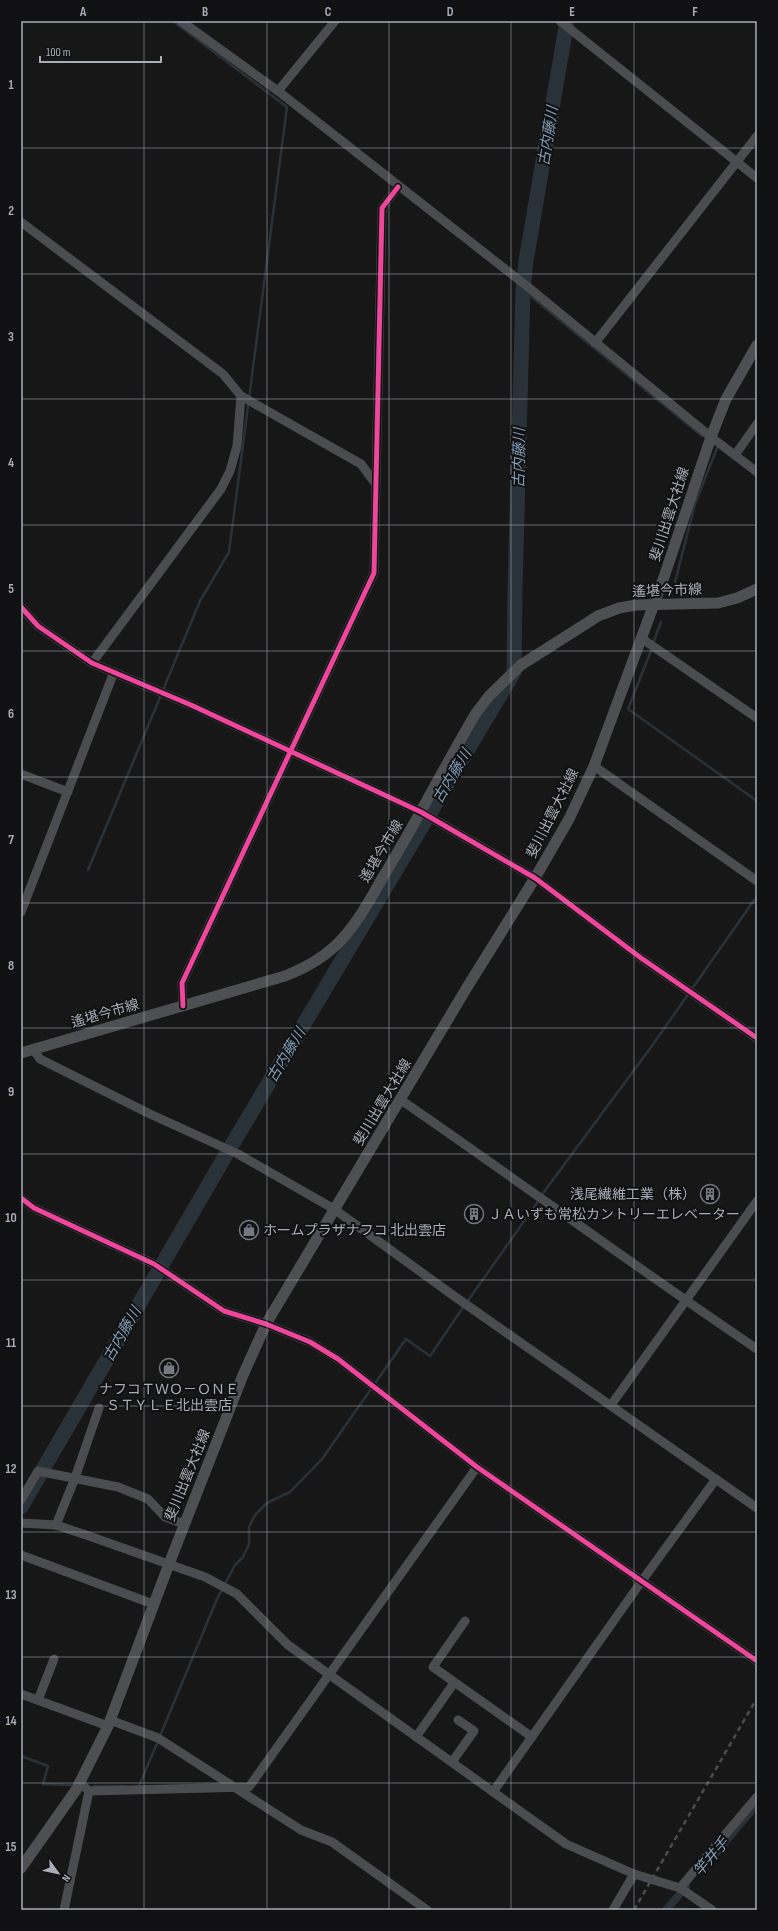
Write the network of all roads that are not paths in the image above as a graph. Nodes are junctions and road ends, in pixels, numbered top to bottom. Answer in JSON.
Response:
{"nodes":[{"id":1,"x":181,"y":21,"type":"edge"},
{"id":2,"x":335,"y":21,"type":"edge"},
{"id":3,"x":560,"y":21,"type":"edge"},
{"id":4,"x":278,"y":91,"type":"junction"},
{"id":5,"x":757,"y":136,"type":"edge"},
{"id":6,"x":736,"y":162,"type":"junction"},
{"id":7,"x":757,"y":178,"type":"edge"},
{"id":8,"x":398,"y":187,"type":"junction"},
{"id":9,"x":21,"y":222,"type":"edge"},
{"id":10,"x":594,"y":343,"type":"junction"},
{"id":11,"x":757,"y":345,"type":"edge"},
{"id":12,"x":241,"y":396,"type":"junction"},
{"id":13,"x":757,"y":424,"type":"edge"},
{"id":14,"x":711,"y":437,"type":"junction"},
{"id":15,"x":735,"y":455,"type":"junction"},
{"id":16,"x":757,"y":472,"type":"edge"},
{"id":17,"x":375,"y":483,"type":"junction"},
{"id":18,"x":757,"y":589,"type":"edge"},
{"id":19,"x":654,"y":604,"type":"junction"},
{"id":20,"x":21,"y":607,"type":"edge"},
{"id":21,"x":641,"y":638,"type":"junction"},
{"id":22,"x":92,"y":663,"type":"junction"},
{"id":23,"x":114,"y":672,"type":"junction"},
{"id":24,"x":757,"y":718,"type":"edge"},
{"id":25,"x":289,"y":751,"type":"junction"},
{"id":26,"x":594,"y":766,"type":"junction"},
{"id":27,"x":21,"y":774,"type":"edge"},
{"id":28,"x":68,"y":792,"type":"junction"},
{"id":29,"x":421,"y":812,"type":"junction"},
{"id":30,"x":535,"y":878,"type":"junction"},
{"id":31,"x":757,"y":881,"type":"edge"},
{"id":32,"x":21,"y":912,"type":"edge"},
{"id":33,"x":183,"y":1006,"type":"junction"},
{"id":34,"x":757,"y":1038,"type":"edge"},
{"id":35,"x":33,"y":1049,"type":"junction"},
{"id":36,"x":21,"y":1053,"type":"edge"},
{"id":37,"x":401,"y":1100,"type":"junction"},
{"id":38,"x":21,"y":1198,"type":"edge"},
{"id":39,"x":757,"y":1201,"type":"edge"},
{"id":40,"x":334,"y":1209,"type":"junction"},
{"id":41,"x":686,"y":1302,"type":"junction"},
{"id":42,"x":266,"y":1324,"type":"junction"},
{"id":43,"x":757,"y":1349,"type":"edge"},
{"id":44,"x":612,"y":1405,"type":"junction"},
{"id":45,"x":99,"y":1408,"type":"dead end"},
{"id":46,"x":477,"y":1467,"type":"junction"},
{"id":47,"x":74,"y":1478,"type":"junction"},
{"id":48,"x":716,"y":1479,"type":"junction"},
{"id":49,"x":21,"y":1500,"type":"edge"},
{"id":50,"x":757,"y":1508,"type":"edge"},
{"id":51,"x":21,"y":1523,"type":"edge"},
{"id":52,"x":184,"y":1524,"type":"junction"},
{"id":53,"x":56,"y":1525,"type":"junction"},
{"id":54,"x":21,"y":1555,"type":"edge"},
{"id":55,"x":169,"y":1564,"type":"junction"},
{"id":56,"x":641,"y":1582,"type":"junction"},
{"id":57,"x":153,"y":1604,"type":"junction"},
{"id":58,"x":465,"y":1621,"type":"dead end"},
{"id":59,"x":54,"y":1659,"type":"dead end"},
{"id":60,"x":757,"y":1661,"type":"edge"},
{"id":61,"x":328,"y":1674,"type":"junction"},
{"id":62,"x":454,"y":1683,"type":"junction"},
{"id":63,"x":21,"y":1694,"type":"edge"},
{"id":64,"x":38,"y":1700,"type":"junction"},
{"id":65,"x":458,"y":1720,"type":"dead end"},
{"id":66,"x":109,"y":1723,"type":"junction"},
{"id":67,"x":416,"y":1737,"type":"junction"},
{"id":68,"x":532,"y":1737,"type":"junction"},
{"id":69,"x":452,"y":1762,"type":"junction"},
{"id":70,"x":80,"y":1783,"type":"junction"},
{"id":71,"x":231,"y":1786,"type":"junction"},
{"id":72,"x":89,"y":1791,"type":"junction"},
{"id":73,"x":493,"y":1792,"type":"junction"},
{"id":74,"x":757,"y":1797,"type":"edge"},
{"id":75,"x":21,"y":1868,"type":"edge"},
{"id":76,"x":634,"y":1874,"type":"junction"},
{"id":77,"x":680,"y":1888,"type":"junction"},
{"id":78,"x":64,"y":1910,"type":"edge"},
{"id":79,"x":427,"y":1910,"type":"edge"},
{"id":80,"x":613,"y":1910,"type":"edge"},
{"id":81,"x":712,"y":1910,"type":"edge"}],
"edges":[{"from":1,"to":4,"type":"street"},
{"from":2,"to":4,"type":"street"},
{"from":3,"to":6,"type":"street"},
{"from":4,"to":8,"type":"street"},
{"from":5,"to":6,"type":"street"},
{"from":6,"to":7,"type":"street"},
{"from":6,"to":10,"type":"street"},
{"from":8,"to":10,"type":"street"},
{"from":8,"to":17,"type":"street"},
{"from":9,"to":12,"type":"street"},
{"from":10,"to":14,"type":"street"},
{"from":11,"to":14,"type":"main road","name":"斐川出雲大社線"},
{"from":12,"to":17,"type":"street"},
{"from":12,"to":22,"type":"street"},
{"from":13,"to":15,"type":"street"},
{"from":14,"to":15,"type":"street"},
{"from":14,"to":19,"type":"main road","name":"斐川出雲大社線"},
{"from":15,"to":16,"type":"street"},
{"from":17,"to":25,"type":"street"},
{"from":18,"to":19,"type":"main road","name":"遙堪今市線"},
{"from":19,"to":21,"type":"main road","name":"斐川出雲大社線"},
{"from":19,"to":29,"type":"main road","name":"遙堪今市線"},
{"from":20,"to":22,"type":"street"},
{"from":21,"to":24,"type":"street"},
{"from":21,"to":26,"type":"main road","name":"斐川出雲大社線"},
{"from":22,"to":23,"type":"street"},
{"from":23,"to":25,"type":"street"},
{"from":23,"to":28,"type":"street"},
{"from":25,"to":29,"type":"street"},
{"from":25,"to":33,"type":"street"},
{"from":26,"to":30,"type":"main road","name":"斐川出雲大社線"},
{"from":26,"to":31,"type":"street"},
{"from":27,"to":28,"type":"street"},
{"from":28,"to":32,"type":"street"},
{"from":29,"to":30,"type":"street"},
{"from":29,"to":33,"type":"main road","name":"遙堪今市線"},
{"from":30,"to":34,"type":"street"},
{"from":30,"to":37,"type":"main road","name":"斐川出雲大社線"},
{"from":33,"to":35,"type":"main road","name":"遙堪今市線"},
{"from":35,"to":36,"type":"main road","name":"遙堪今市線"},
{"from":35,"to":40,"type":"street"},
{"from":37,"to":40,"type":"main road","name":"斐川出雲大社線"},
{"from":37,"to":41,"type":"street"},
{"from":38,"to":42,"type":"street"},
{"from":39,"to":41,"type":"street"},
{"from":40,"to":42,"type":"main road","name":"斐川出雲大社線"},
{"from":40,"to":44,"type":"street"},
{"from":41,"to":43,"type":"street"},
{"from":41,"to":44,"type":"street"},
{"from":42,"to":46,"type":"street"},
{"from":42,"to":52,"type":"main road","name":"斐川出雲大社線"},
{"from":44,"to":48,"type":"street"},
{"from":45,"to":47,"type":"street"},
{"from":46,"to":56,"type":"street"},
{"from":46,"to":61,"type":"street"},
{"from":47,"to":49,"type":"street"},
{"from":47,"to":52,"type":"street"},
{"from":47,"to":53,"type":"street"},
{"from":48,"to":50,"type":"street"},
{"from":48,"to":56,"type":"street"},
{"from":51,"to":53,"type":"street"},
{"from":52,"to":55,"type":"main road","name":"斐川出雲大社線"},
{"from":53,"to":55,"type":"street"},
{"from":54,"to":57,"type":"street"},
{"from":55,"to":57,"type":"main road","name":"斐川出雲大社線"},
{"from":55,"to":61,"type":"street"},
{"from":56,"to":60,"type":"street"},
{"from":56,"to":68,"type":"street"},
{"from":57,"to":66,"type":"main road","name":"斐川出雲大社線"},
{"from":58,"to":62,"type":"street"},
{"from":59,"to":64,"type":"street"},
{"from":61,"to":67,"type":"street"},
{"from":61,"to":71,"type":"street"},
{"from":62,"to":67,"type":"street"},
{"from":62,"to":68,"type":"street"},
{"from":63,"to":64,"type":"street"},
{"from":64,"to":66,"type":"street"},
{"from":65,"to":69,"type":"street"},
{"from":66,"to":70,"type":"main road","name":"斐川出雲大社線"},
{"from":66,"to":71,"type":"street"},
{"from":67,"to":69,"type":"street"},
{"from":68,"to":73,"type":"street"},
{"from":69,"to":73,"type":"street"},
{"from":70,"to":72,"type":"street"},
{"from":70,"to":75,"type":"main road","name":"斐川出雲大社線"},
{"from":71,"to":72,"type":"street"},
{"from":71,"to":79,"type":"street"},
{"from":72,"to":78,"type":"street"},
{"from":73,"to":76,"type":"street"},
{"from":74,"to":77,"type":"street"},
{"from":76,"to":77,"type":"street"},
{"from":76,"to":80,"type":"street"},
{"from":77,"to":81,"type":"street"}]}
